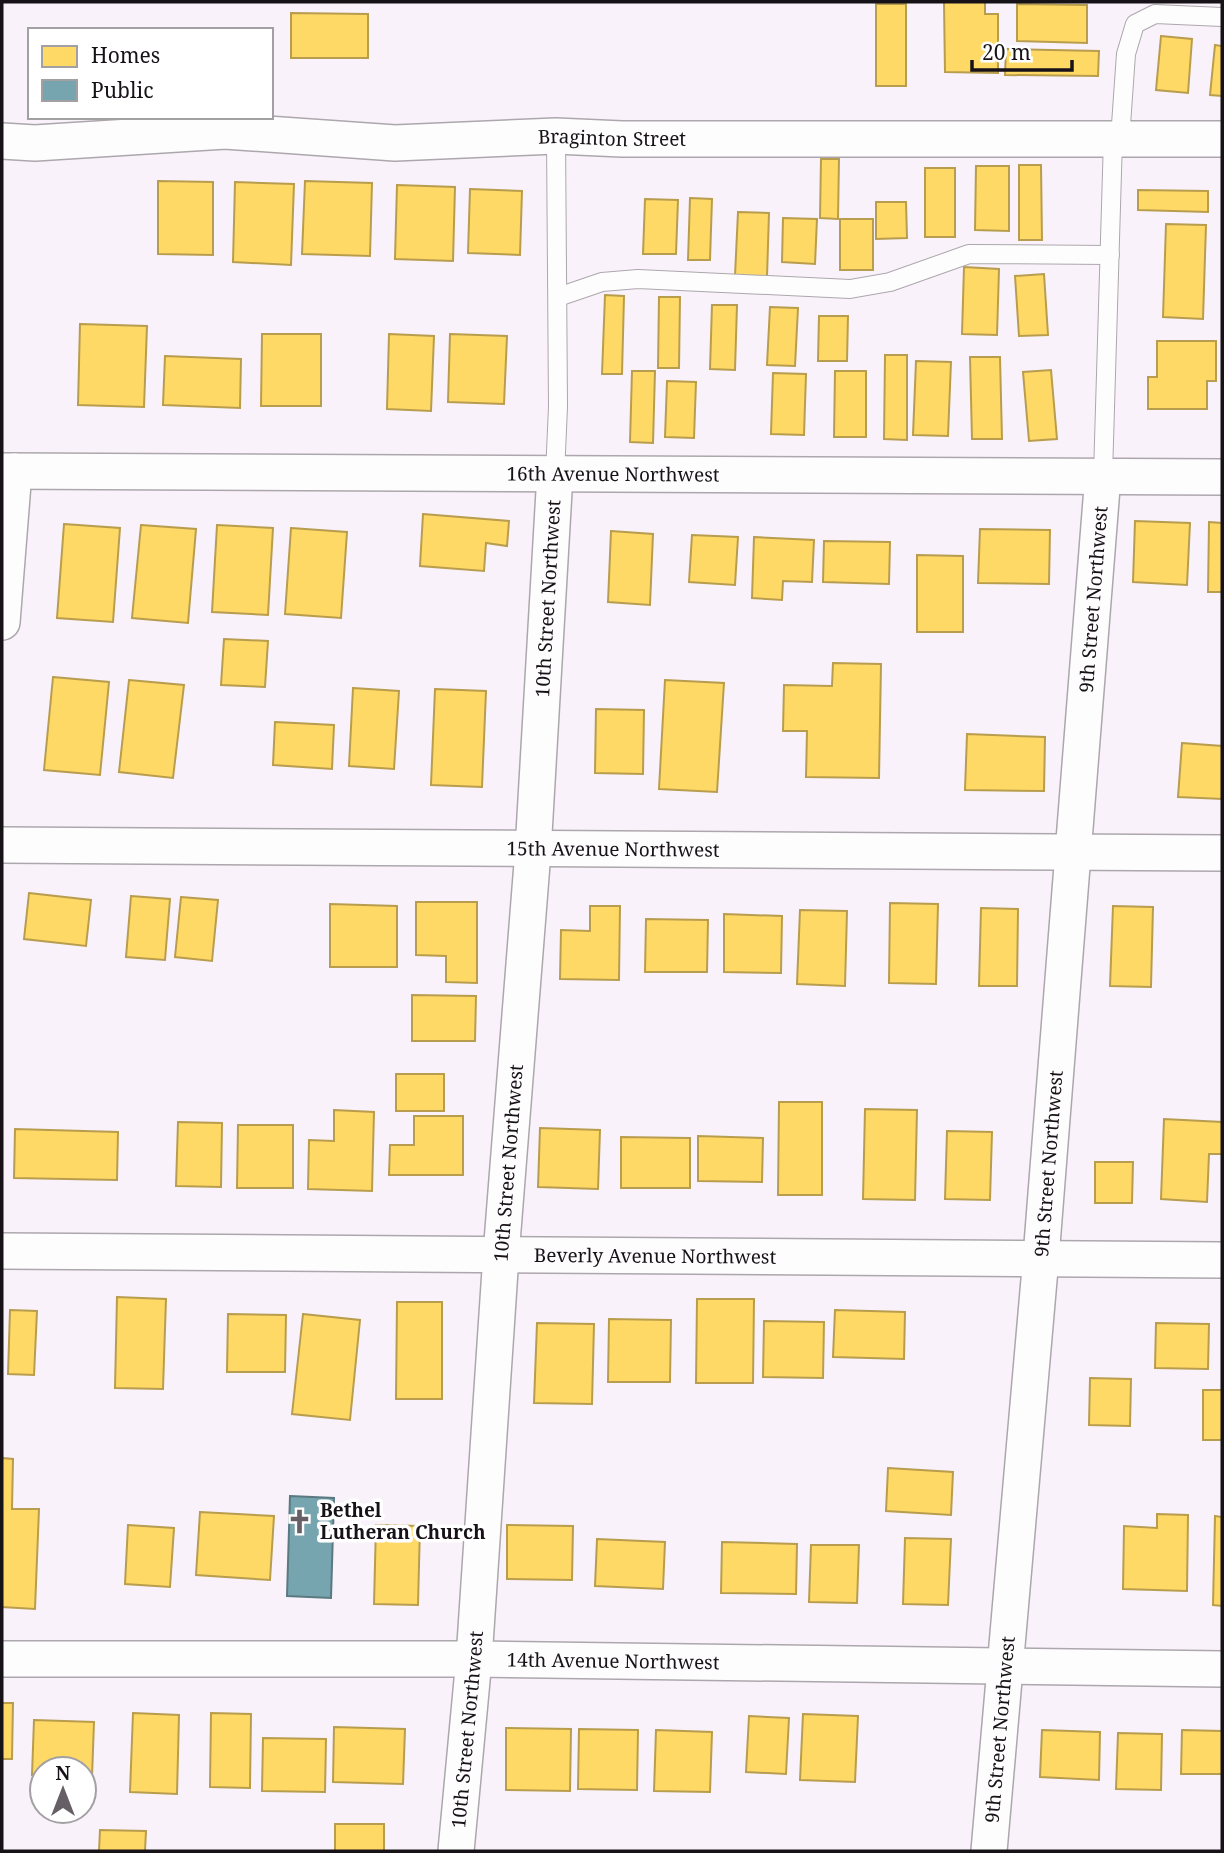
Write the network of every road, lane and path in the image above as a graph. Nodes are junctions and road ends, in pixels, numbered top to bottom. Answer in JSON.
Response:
{"nodes":[{"id":1,"x":1222,"y":17,"type":"edge"},
{"id":2,"x":556,"y":136,"type":"junction"},
{"id":3,"x":1116,"y":139,"type":"junction"},
{"id":4,"x":1222,"y":139,"type":"edge"},
{"id":5,"x":2,"y":141,"type":"edge"},
{"id":6,"x":1110,"y":255,"type":"junction"},
{"id":7,"x":558,"y":297,"type":"junction"},
{"id":8,"x":8,"y":471,"type":"edge"},
{"id":9,"x":555,"y":474,"type":"junction"},
{"id":10,"x":1103,"y":475,"type":"junction"},
{"id":11,"x":1222,"y":477,"type":"edge"},
{"id":12,"x":2,"y":622,"type":"edge"},
{"id":13,"x":2,"y":845,"type":"edge"},
{"id":14,"x":533,"y":851,"type":"junction"},
{"id":15,"x":1071,"y":851,"type":"junction"},
{"id":16,"x":1222,"y":853,"type":"edge"},
{"id":17,"x":2,"y":1251,"type":"edge"},
{"id":18,"x":501,"y":1255,"type":"junction"},
{"id":19,"x":1041,"y":1256,"type":"junction"},
{"id":20,"x":1222,"y":1260,"type":"edge"},
{"id":21,"x":2,"y":1659,"type":"edge"},
{"id":22,"x":474,"y":1659,"type":"junction"},
{"id":23,"x":1005,"y":1665,"type":"junction"},
{"id":24,"x":1222,"y":1669,"type":"edge"},
{"id":25,"x":456,"y":1851,"type":"edge"},
{"id":26,"x":989,"y":1851,"type":"edge"}],
"edges":[{"from":1,"to":3,"type":"lane"},
{"from":2,"to":3,"type":"street","name":"Braginton Street"},
{"from":2,"to":5,"type":"street","name":"Braginton Street"},
{"from":2,"to":7,"type":"lane"},
{"from":3,"to":4,"type":"street","name":"Braginton Street"},
{"from":3,"to":6,"type":"lane"},
{"from":6,"to":7,"type":"lane"},
{"from":6,"to":10,"type":"lane"},
{"from":7,"to":9,"type":"lane"},
{"from":8,"to":9,"type":"street","name":"16th Avenue Northwest"},
{"from":8,"to":12,"type":"street"},
{"from":9,"to":10,"type":"street","name":"16th Avenue Northwest"},
{"from":9,"to":14,"type":"street","name":"10th Street Northwest"},
{"from":10,"to":11,"type":"street","name":"16th Avenue Northwest"},
{"from":10,"to":15,"type":"street","name":"9th Street Northwest"},
{"from":13,"to":14,"type":"street","name":"15th Avenue Northwest"},
{"from":14,"to":15,"type":"street","name":"15th Avenue Northwest"},
{"from":14,"to":18,"type":"street","name":"10th Street Northwest"},
{"from":15,"to":16,"type":"street","name":"15th Avenue Northwest"},
{"from":15,"to":19,"type":"street","name":"9th Street Northwest"},
{"from":17,"to":18,"type":"street","name":"Beverly Avenue Northwest"},
{"from":18,"to":19,"type":"street","name":"Beverly Avenue Northwest"},
{"from":18,"to":22,"type":"street","name":"10th Street Northwest"},
{"from":19,"to":20,"type":"street","name":"Beverly Avenue Northwest"},
{"from":19,"to":23,"type":"street","name":"9th Street Northwest"},
{"from":21,"to":22,"type":"street","name":"14th Avenue Northwest"},
{"from":22,"to":23,"type":"street","name":"14th Avenue Northwest"},
{"from":22,"to":25,"type":"street","name":"10th Street Northwest"},
{"from":23,"to":24,"type":"street","name":"14th Avenue Northwest"},
{"from":23,"to":26,"type":"street","name":"9th Street Northwest"}]}
